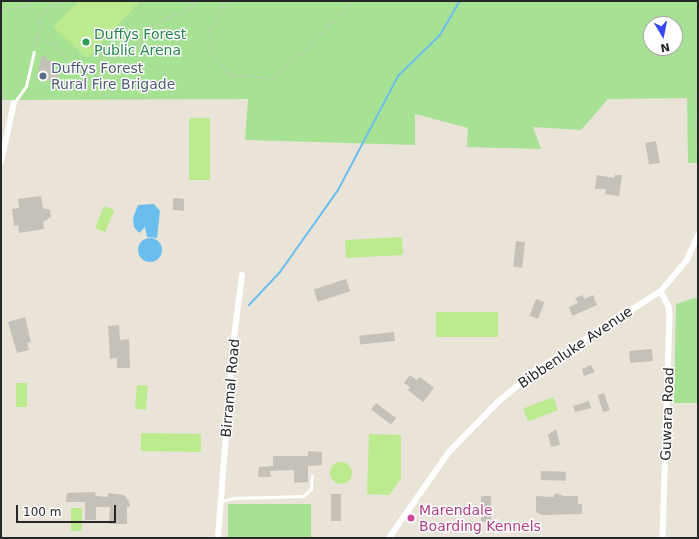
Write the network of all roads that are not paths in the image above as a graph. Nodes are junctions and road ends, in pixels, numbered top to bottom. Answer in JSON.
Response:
{"nodes":[{"id":1,"x":34,"y":52,"type":"road end"},
{"id":2,"x":14,"y":103,"type":"joint"},
{"id":3,"x":1,"y":162,"type":"edge"},
{"id":4,"x":698,"y":235,"type":"edge"},
{"id":5,"x":242,"y":276,"type":"dead end"},
{"id":6,"x":661,"y":291,"type":"junction"},
{"id":7,"x":312,"y":476,"type":"dead end"},
{"id":8,"x":221,"y":501,"type":"junction"},
{"id":9,"x":218,"y":538,"type":"edge"},
{"id":10,"x":390,"y":538,"type":"edge"},
{"id":11,"x":663,"y":538,"type":"edge"}],
"edges":[{"from":1,"to":2,"type":"lane"},
{"from":2,"to":3,"type":"street"},
{"from":4,"to":6,"type":"street","name":"Bibbenluke Avenue"},
{"from":5,"to":8,"type":"street","name":"Birramal Road"},
{"from":6,"to":10,"type":"street","name":"Bibbenluke Avenue"},
{"from":6,"to":11,"type":"street","name":"Guwara Road"},
{"from":7,"to":8,"type":"lane"},
{"from":8,"to":9,"type":"street","name":"Birramal Road"}]}
